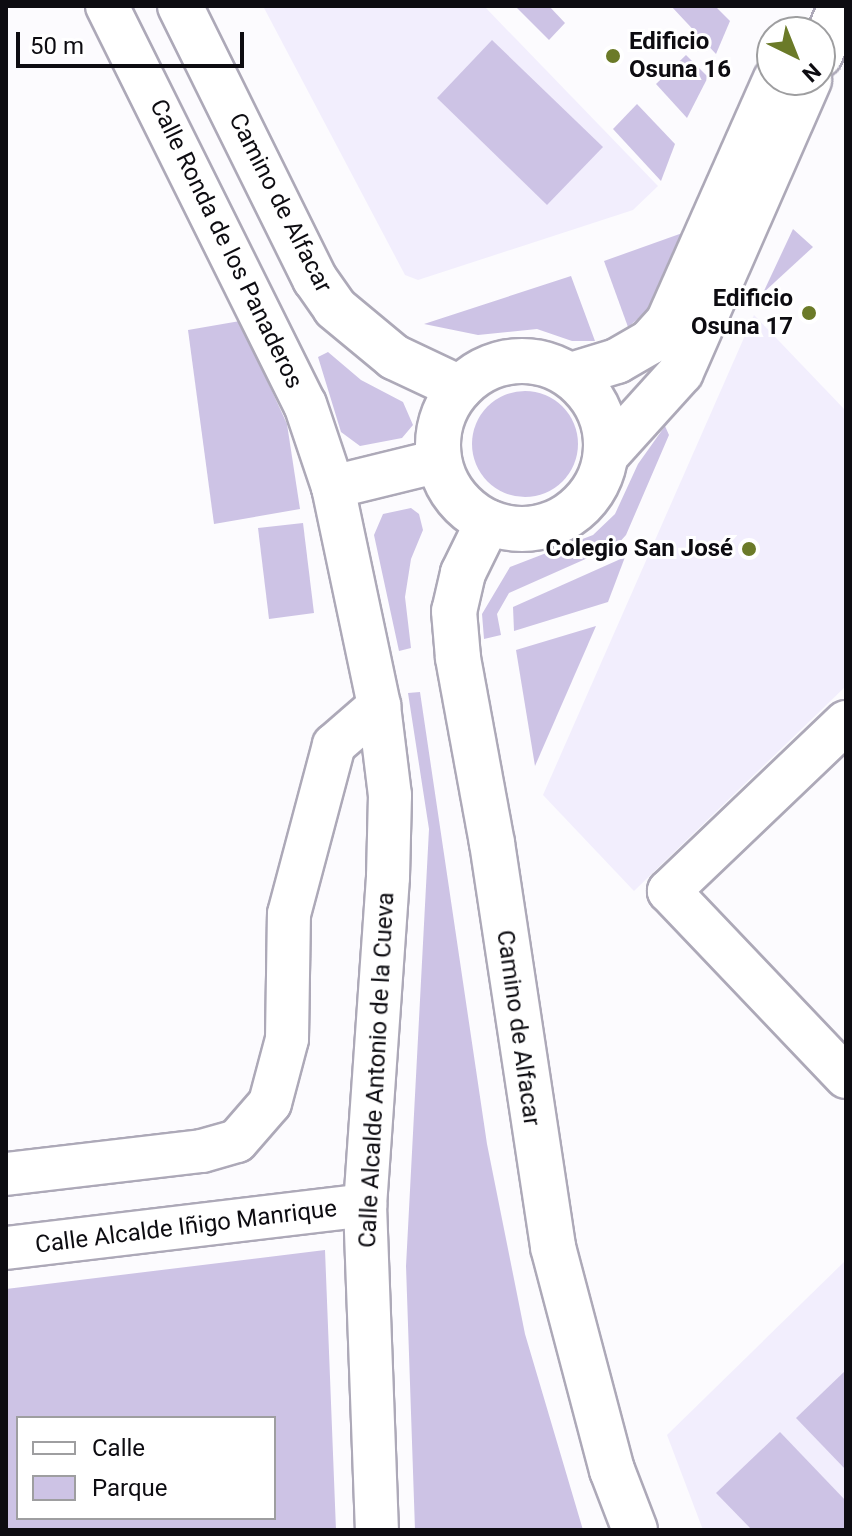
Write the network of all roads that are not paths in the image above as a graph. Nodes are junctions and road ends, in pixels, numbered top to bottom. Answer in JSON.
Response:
{"nodes":[{"id":1,"x":107,"y":6,"type":"edge"},
{"id":2,"x":180,"y":6,"type":"edge"},
{"id":3,"x":768,"y":96,"type":"edge"},
{"id":4,"x":802,"y":96,"type":"edge"},
{"id":5,"x":571,"y":375,"type":"junction"},
{"id":6,"x":460,"y":388,"type":"junction"},
{"id":7,"x":607,"y":454,"type":"junction"},
{"id":8,"x":439,"y":461,"type":"junction"},
{"id":9,"x":333,"y":487,"type":"junction"},
{"id":10,"x":488,"y":522,"type":"junction"},
{"id":11,"x":379,"y":706,"type":"junction"},
{"id":12,"x":846,"y":722,"type":"edge"},
{"id":13,"x":846,"y":1077,"type":"edge"},
{"id":14,"x":6,"y":1174,"type":"edge"},
{"id":15,"x":365,"y":1205,"type":"junction"},
{"id":16,"x":6,"y":1248,"type":"edge"},
{"id":17,"x":377,"y":1530,"type":"edge"},
{"id":18,"x":635,"y":1530,"type":"edge"}],
"edges":[{"from":1,"to":9,"type":"street","name":"Calle Ronda de los Panaderos"},
{"from":2,"to":6,"type":"main road","name":"Camino de Alfacar"},
{"from":3,"to":5,"type":"main road"},
{"from":4,"to":7,"type":"main road"},
{"from":5,"to":6,"type":"main road"},
{"from":5,"to":7,"type":"main road"},
{"from":6,"to":8,"type":"main road"},
{"from":7,"to":10,"type":"main road"},
{"from":8,"to":9,"type":"street"},
{"from":8,"to":10,"type":"main road"},
{"from":9,"to":11,"type":"street","name":"Calle Ronda de los Panaderos"},
{"from":10,"to":18,"type":"main road","name":"Camino de Alfacar"},
{"from":11,"to":14,"type":"street"},
{"from":11,"to":15,"type":"street","name":"Calle Alcalde Antonio de la Cueva"},
{"from":12,"to":13,"type":"street"},
{"from":15,"to":16,"type":"street","name":"Calle Alcalde Iñigo Manrique"},
{"from":15,"to":17,"type":"street","name":"Calle Alcalde Antonio de la Cueva"}]}
